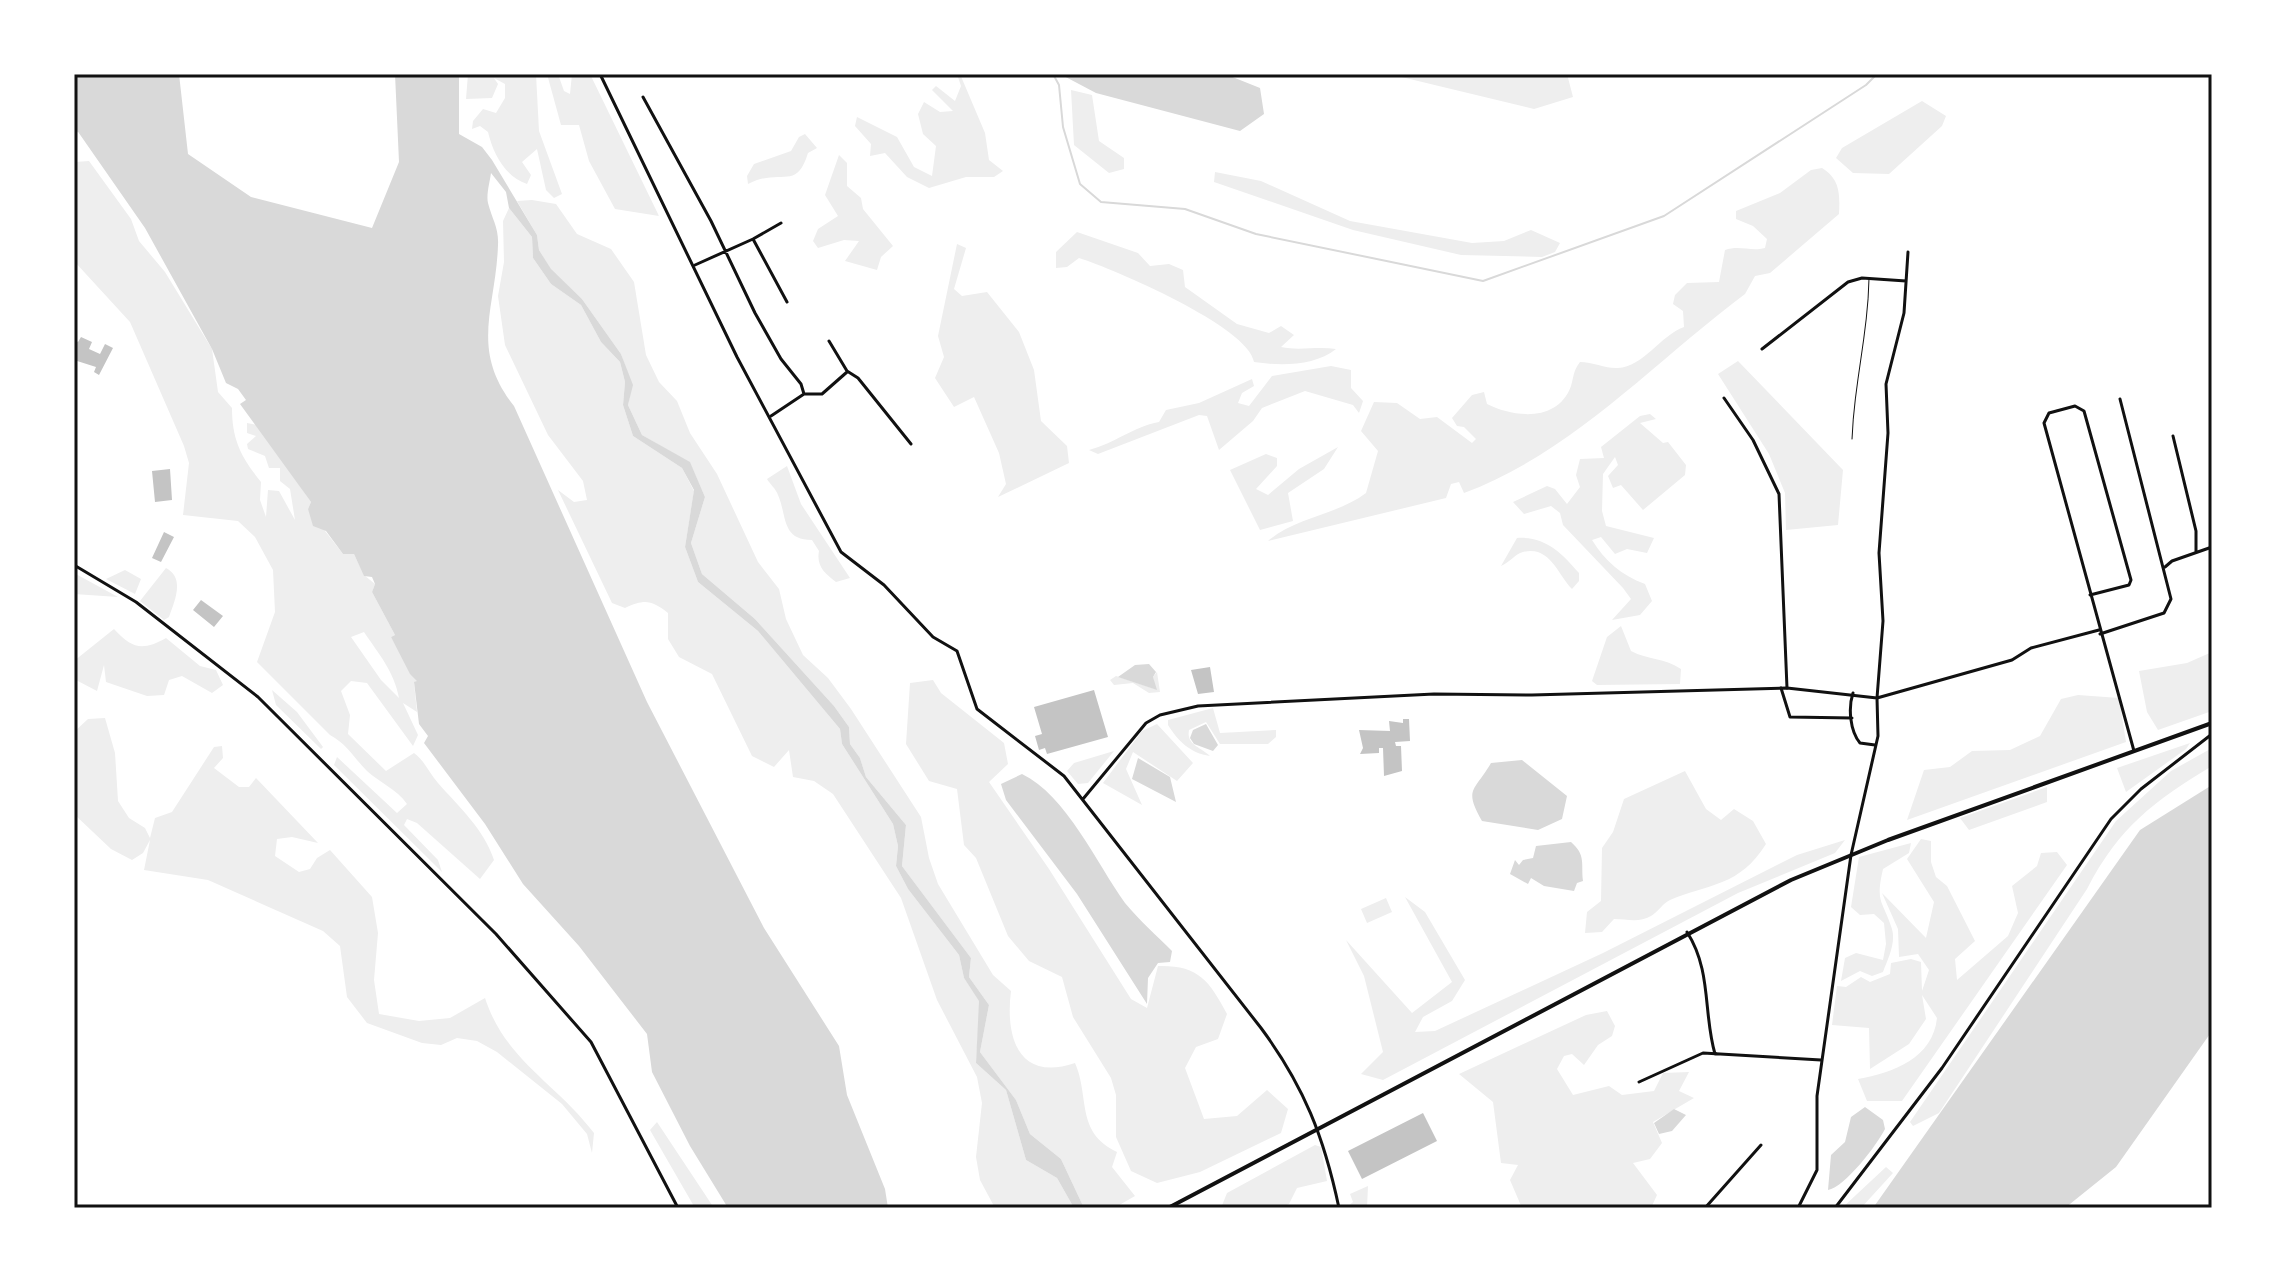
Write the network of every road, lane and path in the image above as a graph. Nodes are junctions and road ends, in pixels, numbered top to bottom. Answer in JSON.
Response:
{"nodes":[{"id":1,"x":601,"y":76,"type":"edge"},
{"id":2,"x":643,"y":97,"type":"dead end"},
{"id":3,"x":781,"y":223,"type":"dead end"},
{"id":4,"x":753,"y":239,"type":"junction"},
{"id":5,"x":723,"y":252,"type":"junction"},
{"id":6,"x":1908,"y":252,"type":"dead end"},
{"id":7,"x":695,"y":265,"type":"junction"},
{"id":8,"x":1869,"y":278,"type":"junction"},
{"id":9,"x":1906,"y":281,"type":"junction"},
{"id":10,"x":787,"y":302,"type":"dead end"},
{"id":11,"x":829,"y":341,"type":"dead end"},
{"id":12,"x":1762,"y":349,"type":"dead end"},
{"id":13,"x":847,"y":371,"type":"junction"},
{"id":14,"x":804,"y":394,"type":"junction"},
{"id":15,"x":1724,"y":398,"type":"dead end"},
{"id":16,"x":2120,"y":399,"type":"dead end"},
{"id":17,"x":771,"y":416,"type":"junction"},
{"id":18,"x":2173,"y":436,"type":"dead end"},
{"id":19,"x":1852,"y":439,"type":"dead end"},
{"id":20,"x":911,"y":444,"type":"dead end"},
{"id":21,"x":2212,"y":547,"type":"edge"},
{"id":22,"x":2196,"y":552,"type":"junction"},
{"id":23,"x":74,"y":565,"type":"edge"},
{"id":24,"x":2165,"y":567,"type":"junction"},
{"id":25,"x":2090,"y":595,"type":"junction"},
{"id":26,"x":2099,"y":632,"type":"junction"},
{"id":27,"x":1781,"y":688,"type":"junction"},
{"id":28,"x":1787,"y":688,"type":"junction"},
{"id":29,"x":1853,"y":693,"type":"junction"},
{"id":30,"x":1877,"y":698,"type":"junction"},
{"id":31,"x":1852,"y":718,"type":"junction"},
{"id":32,"x":2212,"y":723,"type":"edge"},
{"id":33,"x":2212,"y":734,"type":"edge"},
{"id":34,"x":1876,"y":745,"type":"junction"},
{"id":35,"x":2134,"y":751,"type":"junction"},
{"id":36,"x":1083,"y":799,"type":"junction"},
{"id":37,"x":1851,"y":855,"type":"junction"},
{"id":38,"x":1687,"y":932,"type":"junction"},
{"id":39,"x":1715,"y":1054,"type":"junction"},
{"id":40,"x":1822,"y":1060,"type":"junction"},
{"id":41,"x":1639,"y":1082,"type":"dead end"},
{"id":42,"x":1319,"y":1127,"type":"junction"},
{"id":43,"x":1761,"y":1145,"type":"dead end"},
{"id":44,"x":678,"y":1208,"type":"edge"},
{"id":45,"x":1168,"y":1208,"type":"edge"},
{"id":46,"x":1339,"y":1208,"type":"edge"},
{"id":47,"x":1705,"y":1208,"type":"edge"},
{"id":48,"x":1798,"y":1208,"type":"edge"},
{"id":49,"x":1835,"y":1208,"type":"edge"}],
"edges":[{"from":1,"to":7,"type":"street"},
{"from":2,"to":5,"type":"street"},
{"from":3,"to":4,"type":"street"},
{"from":4,"to":5,"type":"street"},
{"from":4,"to":10,"type":"street"},
{"from":5,"to":7,"type":"street"},
{"from":5,"to":14,"type":"street"},
{"from":6,"to":9,"type":"street"},
{"from":7,"to":17,"type":"street"},
{"from":8,"to":9,"type":"street"},
{"from":8,"to":12,"type":"street"},
{"from":8,"to":19,"type":"lane"},
{"from":9,"to":30,"type":"street"},
{"from":11,"to":13,"type":"street"},
{"from":13,"to":14,"type":"street"},
{"from":13,"to":20,"type":"street"},
{"from":14,"to":17,"type":"street"},
{"from":15,"to":28,"type":"street"},
{"from":16,"to":24,"type":"street"},
{"from":17,"to":36,"type":"street"},
{"from":18,"to":22,"type":"street"},
{"from":21,"to":22,"type":"street"},
{"from":22,"to":24,"type":"street"},
{"from":23,"to":44,"type":"street"},
{"from":24,"to":26,"type":"street"},
{"from":25,"to":25,"type":"street"},
{"from":25,"to":26,"type":"street"},
{"from":26,"to":30,"type":"street"},
{"from":26,"to":35,"type":"street"},
{"from":27,"to":28,"type":"street"},
{"from":27,"to":31,"type":"street"},
{"from":27,"to":36,"type":"street"},
{"from":28,"to":29,"type":"street"},
{"from":29,"to":30,"type":"street"},
{"from":29,"to":31,"type":"street"},
{"from":30,"to":34,"type":"street"},
{"from":31,"to":34,"type":"street"},
{"from":32,"to":35,"type":"main road"},
{"from":33,"to":49,"type":"street"},
{"from":34,"to":37,"type":"street"},
{"from":35,"to":37,"type":"main road"},
{"from":36,"to":42,"type":"street"},
{"from":37,"to":38,"type":"main road"},
{"from":37,"to":40,"type":"street"},
{"from":38,"to":39,"type":"street"},
{"from":38,"to":42,"type":"main road"},
{"from":39,"to":40,"type":"street"},
{"from":39,"to":41,"type":"street"},
{"from":40,"to":48,"type":"street"},
{"from":42,"to":45,"type":"main road"},
{"from":42,"to":46,"type":"street"},
{"from":43,"to":47,"type":"street"}]}
